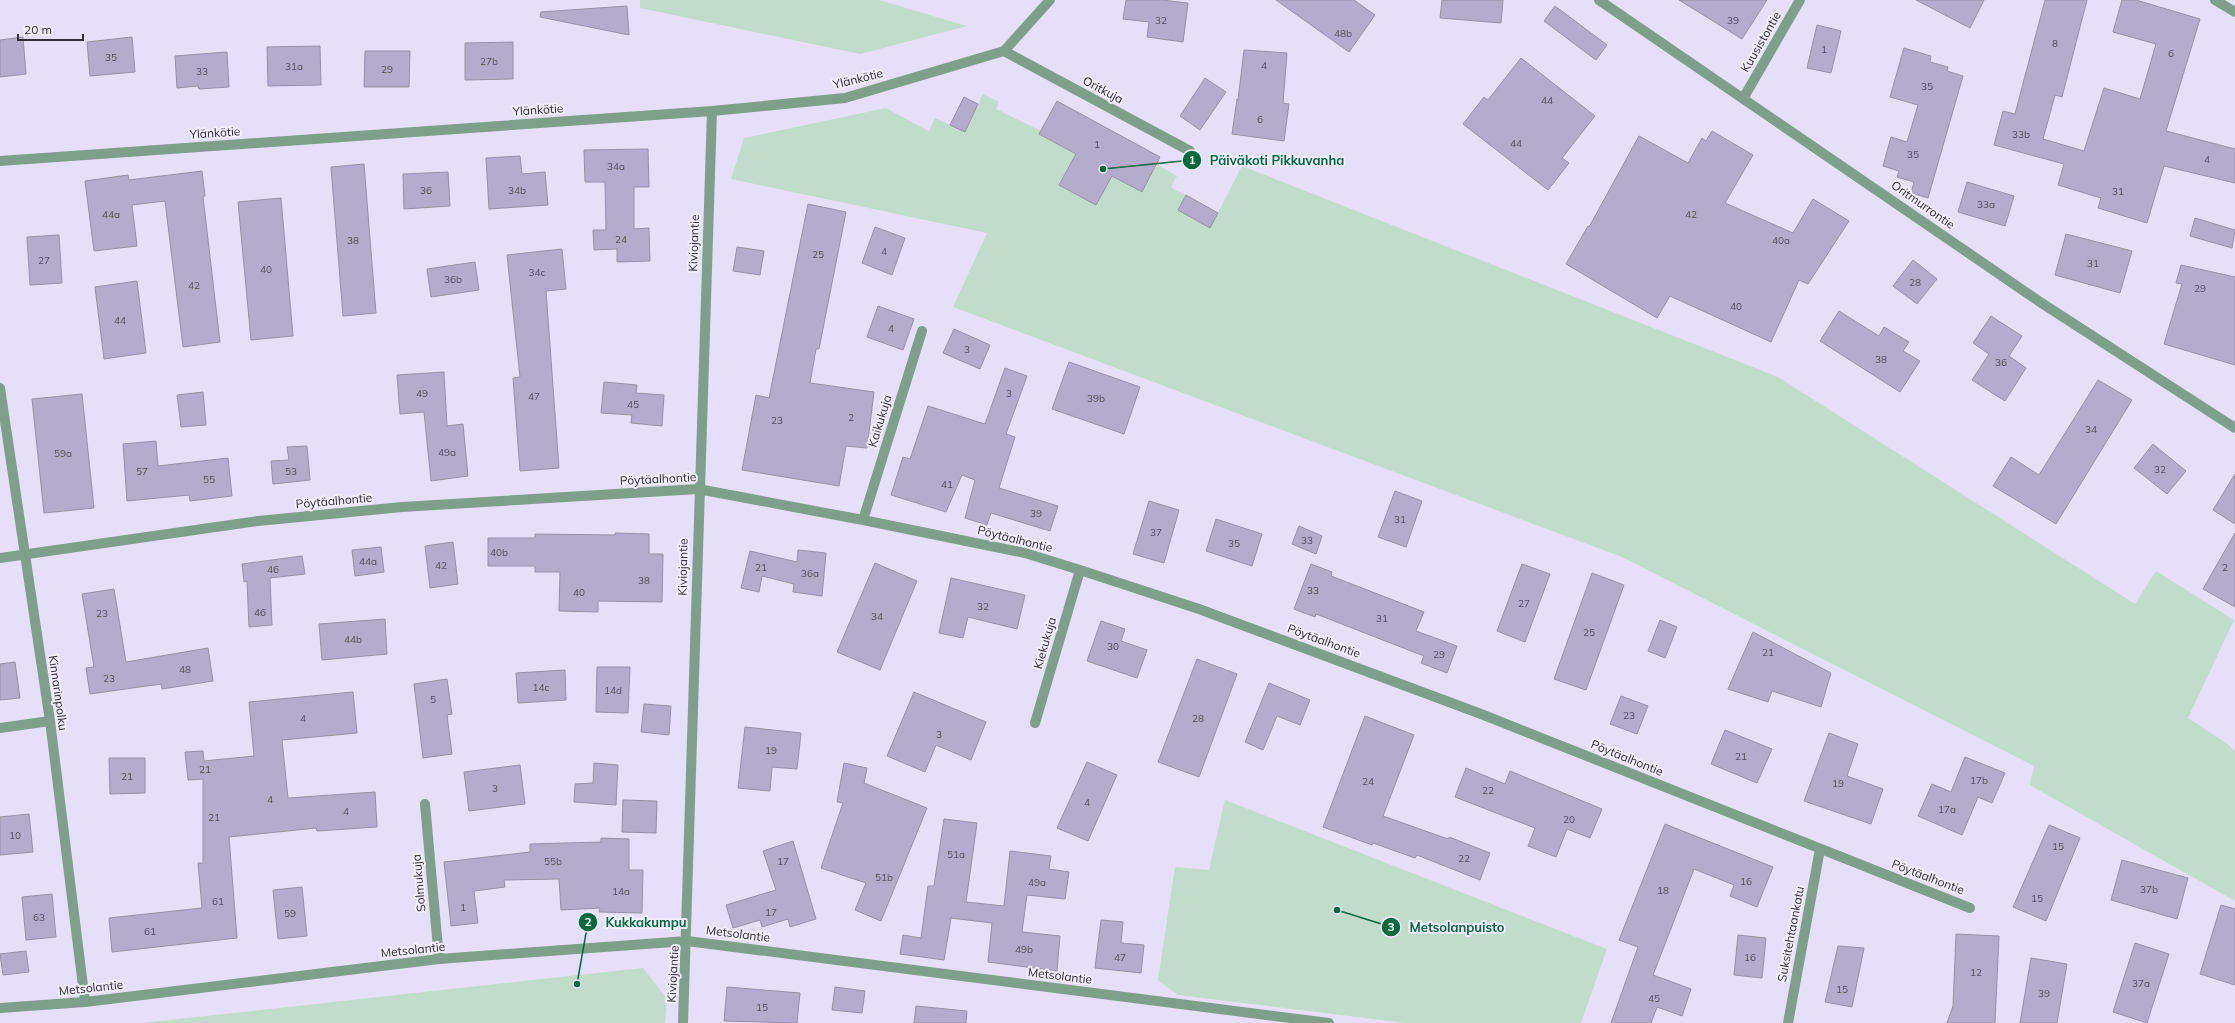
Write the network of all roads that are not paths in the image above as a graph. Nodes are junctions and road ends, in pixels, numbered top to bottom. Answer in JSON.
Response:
{"nodes":[{"id":1,"x":1050,"y":0,"type":"edge"},
{"id":2,"x":1599,"y":0,"type":"edge"},
{"id":3,"x":1800,"y":0,"type":"edge"},
{"id":4,"x":2215,"y":0,"type":"edge"},
{"id":5,"x":2235,"y":12,"type":"edge"},
{"id":6,"x":1004,"y":51,"type":"junction"},
{"id":7,"x":1744,"y":97,"type":"junction"},
{"id":8,"x":712,"y":111,"type":"junction"},
{"id":9,"x":1190,"y":152,"type":"dead end"},
{"id":10,"x":0,"y":161,"type":"edge"},
{"id":11,"x":922,"y":331,"type":"dead end"},
{"id":12,"x":0,"y":388,"type":"edge"},
{"id":13,"x":2235,"y":428,"type":"edge"},
{"id":14,"x":698,"y":490,"type":"junction"},
{"id":15,"x":863,"y":520,"type":"junction"},
{"id":16,"x":24,"y":555,"type":"junction"},
{"id":17,"x":0,"y":558,"type":"edge"},
{"id":18,"x":1080,"y":570,"type":"junction"},
{"id":19,"x":50,"y":721,"type":"junction"},
{"id":20,"x":1035,"y":723,"type":"dead end"},
{"id":21,"x":0,"y":728,"type":"edge"},
{"id":22,"x":425,"y":804,"type":"dead end"},
{"id":23,"x":1820,"y":850,"type":"junction"},
{"id":24,"x":1970,"y":908,"type":"dead end"},
{"id":25,"x":687,"y":941,"type":"junction"},
{"id":26,"x":439,"y":959,"type":"junction"},
{"id":27,"x":86,"y":1002,"type":"junction"},
{"id":28,"x":0,"y":1008,"type":"edge"},
{"id":29,"x":683,"y":1023,"type":"edge"},
{"id":30,"x":1329,"y":1023,"type":"edge"},
{"id":31,"x":1788,"y":1023,"type":"edge"}],
"edges":[{"from":1,"to":6,"type":"street"},
{"from":2,"to":7,"type":"street","name":"Oritmurrontie"},
{"from":3,"to":7,"type":"street","name":"Kuusistontie"},
{"from":4,"to":5,"type":"street"},
{"from":6,"to":8,"type":"street","name":"Ylänkötie"},
{"from":6,"to":9,"type":"street","name":"Oritkuja"},
{"from":7,"to":13,"type":"street","name":"Oritmurrontie"},
{"from":8,"to":10,"type":"street","name":"Ylänkötie"},
{"from":8,"to":14,"type":"street","name":"Kiviojantie"},
{"from":11,"to":15,"type":"street","name":"Kaikukuja"},
{"from":12,"to":16,"type":"street","name":"Kinnarinpolku"},
{"from":14,"to":15,"type":"street","name":"Pöytäalhontie"},
{"from":14,"to":16,"type":"street","name":"Pöytäalhontie"},
{"from":14,"to":25,"type":"street","name":"Kiviojantie"},
{"from":15,"to":18,"type":"street","name":"Pöytäalhontie"},
{"from":16,"to":17,"type":"street","name":"Pöytäalhontie"},
{"from":16,"to":19,"type":"street","name":"Kinnarinpolku"},
{"from":18,"to":20,"type":"street","name":"Kiekukuja"},
{"from":18,"to":23,"type":"street","name":"Pöytäalhontie"},
{"from":19,"to":21,"type":"street"},
{"from":19,"to":27,"type":"street","name":"Kinnarinpolku"},
{"from":22,"to":26,"type":"street","name":"Solmukuja"},
{"from":23,"to":24,"type":"street","name":"Pöytäalhontie"},
{"from":23,"to":31,"type":"street","name":"Suksitehtaankatu"},
{"from":25,"to":26,"type":"street","name":"Metsolantie"},
{"from":25,"to":29,"type":"street","name":"Kiviojantie"},
{"from":25,"to":30,"type":"street","name":"Metsolantie"},
{"from":26,"to":27,"type":"street","name":"Metsolantie"},
{"from":27,"to":28,"type":"street","name":"Metsolantie"}]}
